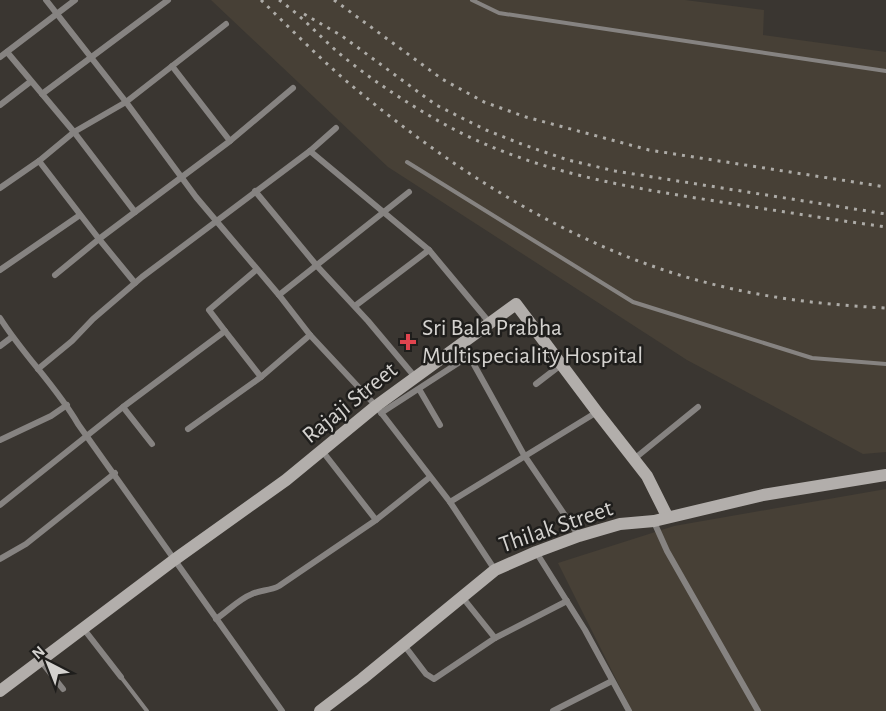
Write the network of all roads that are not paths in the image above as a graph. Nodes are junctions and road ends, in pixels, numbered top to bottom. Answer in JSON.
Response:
{"nodes":[{"id":1,"x":46,"y":0,"type":"edge"},
{"id":2,"x":75,"y":0,"type":"edge"},
{"id":3,"x":168,"y":0,"type":"edge"},
{"id":4,"x":472,"y":0,"type":"edge"},
{"id":5,"x":57,"y":14,"type":"junction"},
{"id":6,"x":226,"y":24,"type":"dead end"},
{"id":7,"x":7,"y":52,"type":"junction"},
{"id":8,"x":0,"y":57,"type":"edge"},
{"id":9,"x":91,"y":58,"type":"junction"},
{"id":10,"x":172,"y":66,"type":"junction"},
{"id":11,"x":886,"y":71,"type":"edge"},
{"id":12,"x":30,"y":82,"type":"junction"},
{"id":13,"x":293,"y":88,"type":"dead end"},
{"id":14,"x":42,"y":94,"type":"junction"},
{"id":15,"x":126,"y":102,"type":"junction"},
{"id":16,"x":0,"y":105,"type":"edge"},
{"id":17,"x":336,"y":128,"type":"dead end"},
{"id":18,"x":74,"y":132,"type":"junction"},
{"id":19,"x":230,"y":141,"type":"junction"},
{"id":20,"x":310,"y":151,"type":"junction"},
{"id":21,"x":39,"y":161,"type":"junction"},
{"id":22,"x":407,"y":162,"type":"dead end"},
{"id":23,"x":181,"y":178,"type":"junction"},
{"id":24,"x":0,"y":188,"type":"edge"},
{"id":25,"x":255,"y":191,"type":"junction"},
{"id":26,"x":409,"y":192,"type":"dead end"},
{"id":27,"x":135,"y":212,"type":"junction"},
{"id":28,"x":383,"y":213,"type":"junction"},
{"id":29,"x":80,"y":215,"type":"junction"},
{"id":30,"x":216,"y":222,"type":"junction"},
{"id":31,"x":99,"y":240,"type":"junction"},
{"id":32,"x":429,"y":250,"type":"junction"},
{"id":33,"x":316,"y":266,"type":"junction"},
{"id":34,"x":0,"y":270,"type":"edge"},
{"id":35,"x":256,"y":270,"type":"junction"},
{"id":36,"x":55,"y":275,"type":"dead end"},
{"id":37,"x":135,"y":283,"type":"junction"},
{"id":38,"x":279,"y":295,"type":"junction"},
{"id":39,"x":355,"y":306,"type":"junction"},
{"id":40,"x":0,"y":318,"type":"edge"},
{"id":41,"x":489,"y":322,"type":"junction"},
{"id":42,"x":225,"y":331,"type":"junction"},
{"id":43,"x":310,"y":335,"type":"junction"},
{"id":44,"x":12,"y":337,"type":"junction"},
{"id":45,"x":461,"y":342,"type":"junction"},
{"id":46,"x":0,"y":346,"type":"edge"},
{"id":47,"x":469,"y":356,"type":"junction"},
{"id":48,"x":562,"y":364,"type":"junction"},
{"id":49,"x":886,"y":364,"type":"edge"},
{"id":50,"x":38,"y":369,"type":"junction"},
{"id":51,"x":261,"y":377,"type":"junction"},
{"id":52,"x":417,"y":383,"type":"junction"},
{"id":53,"x":536,"y":384,"type":"dead end"},
{"id":54,"x":67,"y":405,"type":"junction"},
{"id":55,"x":123,"y":407,"type":"junction"},
{"id":56,"x":698,"y":407,"type":"dead end"},
{"id":57,"x":379,"y":410,"type":"junction"},
{"id":58,"x":597,"y":412,"type":"junction"},
{"id":59,"x":440,"y":425,"type":"dead end"},
{"id":60,"x":188,"y":429,"type":"dead end"},
{"id":61,"x":88,"y":437,"type":"junction"},
{"id":62,"x":0,"y":440,"type":"edge"},
{"id":63,"x":152,"y":444,"type":"dead end"},
{"id":64,"x":322,"y":452,"type":"junction"},
{"id":65,"x":524,"y":455,"type":"junction"},
{"id":66,"x":634,"y":459,"type":"junction"},
{"id":67,"x":115,"y":473,"type":"junction"},
{"id":68,"x":886,"y":475,"type":"edge"},
{"id":69,"x":430,"y":477,"type":"junction"},
{"id":70,"x":450,"y":502,"type":"junction"},
{"id":71,"x":0,"y":505,"type":"edge"},
{"id":72,"x":667,"y":516,"type":"junction"},
{"id":73,"x":376,"y":520,"type":"junction"},
{"id":74,"x":654,"y":521,"type":"junction"},
{"id":75,"x":579,"y":536,"type":"junction"},
{"id":76,"x":536,"y":552,"type":"junction"},
{"id":77,"x":0,"y":560,"type":"edge"},
{"id":78,"x":174,"y":560,"type":"junction"},
{"id":79,"x":495,"y":570,"type":"junction"},
{"id":80,"x":463,"y":598,"type":"junction"},
{"id":81,"x":567,"y":601,"type":"junction"},
{"id":82,"x":216,"y":619,"type":"junction"},
{"id":83,"x":83,"y":627,"type":"junction"},
{"id":84,"x":495,"y":638,"type":"junction"},
{"id":85,"x":404,"y":645,"type":"junction"},
{"id":86,"x":39,"y":660,"type":"junction"},
{"id":87,"x":121,"y":677,"type":"joint"},
{"id":88,"x":612,"y":681,"type":"junction"},
{"id":89,"x":63,"y":689,"type":"dead end"},
{"id":90,"x":0,"y":691,"type":"edge"},
{"id":91,"x":147,"y":711,"type":"edge"},
{"id":92,"x":282,"y":711,"type":"edge"},
{"id":93,"x":320,"y":711,"type":"edge"},
{"id":94,"x":553,"y":711,"type":"edge"},
{"id":95,"x":629,"y":711,"type":"edge"},
{"id":96,"x":758,"y":711,"type":"edge"}],
"edges":[{"from":1,"to":5,"type":"street"},
{"from":2,"to":5,"type":"street"},
{"from":3,"to":9,"type":"street"},
{"from":4,"to":11,"type":"lane"},
{"from":5,"to":7,"type":"street"},
{"from":5,"to":9,"type":"street"},
{"from":6,"to":10,"type":"street"},
{"from":7,"to":8,"type":"street"},
{"from":7,"to":12,"type":"street"},
{"from":9,"to":14,"type":"street"},
{"from":9,"to":15,"type":"street"},
{"from":10,"to":15,"type":"street"},
{"from":10,"to":19,"type":"street"},
{"from":12,"to":14,"type":"street"},
{"from":12,"to":16,"type":"street"},
{"from":13,"to":19,"type":"street"},
{"from":14,"to":18,"type":"street"},
{"from":15,"to":18,"type":"street"},
{"from":15,"to":23,"type":"street"},
{"from":17,"to":20,"type":"street"},
{"from":18,"to":21,"type":"street"},
{"from":18,"to":27,"type":"street"},
{"from":19,"to":23,"type":"street"},
{"from":20,"to":25,"type":"street"},
{"from":20,"to":28,"type":"street"},
{"from":21,"to":24,"type":"street"},
{"from":21,"to":29,"type":"street"},
{"from":22,"to":49,"type":"lane"},
{"from":23,"to":27,"type":"street"},
{"from":23,"to":30,"type":"street"},
{"from":25,"to":30,"type":"street"},
{"from":25,"to":33,"type":"street"},
{"from":26,"to":28,"type":"street"},
{"from":27,"to":31,"type":"street"},
{"from":28,"to":32,"type":"street"},
{"from":28,"to":33,"type":"street"},
{"from":29,"to":31,"type":"street"},
{"from":29,"to":34,"type":"street"},
{"from":30,"to":35,"type":"street"},
{"from":30,"to":37,"type":"street"},
{"from":31,"to":36,"type":"street"},
{"from":31,"to":37,"type":"street"},
{"from":32,"to":39,"type":"street"},
{"from":32,"to":41,"type":"street"},
{"from":33,"to":38,"type":"street"},
{"from":33,"to":39,"type":"street"},
{"from":35,"to":38,"type":"street"},
{"from":35,"to":42,"type":"street"},
{"from":37,"to":50,"type":"street"},
{"from":38,"to":43,"type":"street"},
{"from":39,"to":52,"type":"street"},
{"from":40,"to":44,"type":"street"},
{"from":41,"to":45,"type":"street","name":"Rajaji Street"},
{"from":41,"to":48,"type":"street","name":"Rajaji Street"},
{"from":42,"to":51,"type":"street"},
{"from":42,"to":55,"type":"street"},
{"from":43,"to":51,"type":"street"},
{"from":43,"to":57,"type":"street"},
{"from":44,"to":46,"type":"street"},
{"from":44,"to":50,"type":"street"},
{"from":45,"to":47,"type":"street"},
{"from":45,"to":52,"type":"street","name":"Rajaji Street"},
{"from":47,"to":52,"type":"street"},
{"from":47,"to":65,"type":"street"},
{"from":48,"to":53,"type":"street"},
{"from":48,"to":58,"type":"street","name":"Rajaji Street"},
{"from":50,"to":54,"type":"street"},
{"from":51,"to":60,"type":"street"},
{"from":52,"to":57,"type":"street","name":"Rajaji Street"},
{"from":52,"to":59,"type":"street"},
{"from":54,"to":61,"type":"street"},
{"from":54,"to":62,"type":"street"},
{"from":55,"to":61,"type":"street"},
{"from":55,"to":63,"type":"street"},
{"from":56,"to":66,"type":"street"},
{"from":57,"to":64,"type":"street","name":"Rajaji Street"},
{"from":57,"to":69,"type":"street"},
{"from":58,"to":65,"type":"street"},
{"from":58,"to":66,"type":"street","name":"Rajaji Street"},
{"from":61,"to":67,"type":"street"},
{"from":61,"to":71,"type":"street"},
{"from":64,"to":73,"type":"street"},
{"from":64,"to":78,"type":"street","name":"Rajaji Street"},
{"from":65,"to":70,"type":"street"},
{"from":65,"to":75,"type":"street"},
{"from":66,"to":72,"type":"street","name":"Rajaji Street"},
{"from":67,"to":77,"type":"street"},
{"from":67,"to":78,"type":"street"},
{"from":68,"to":72,"type":"street","name":"Thilak Street"},
{"from":69,"to":70,"type":"street"},
{"from":69,"to":73,"type":"street"},
{"from":70,"to":79,"type":"street"},
{"from":72,"to":74,"type":"street","name":"Thilak Street"},
{"from":73,"to":82,"type":"street"},
{"from":74,"to":75,"type":"street","name":"Thilak Street"},
{"from":74,"to":96,"type":"street"},
{"from":75,"to":76,"type":"street","name":"Thilak Street"},
{"from":76,"to":79,"type":"street","name":"Thilak Street"},
{"from":76,"to":81,"type":"street"},
{"from":78,"to":82,"type":"street"},
{"from":78,"to":83,"type":"street","name":"Rajaji Street"},
{"from":79,"to":80,"type":"street","name":"Thilak Street"},
{"from":80,"to":84,"type":"street"},
{"from":80,"to":85,"type":"street","name":"Thilak Street"},
{"from":81,"to":84,"type":"street"},
{"from":81,"to":88,"type":"street"},
{"from":82,"to":92,"type":"street"},
{"from":83,"to":86,"type":"street","name":"Rajaji Street"},
{"from":83,"to":87,"type":"street"},
{"from":84,"to":85,"type":"street"},
{"from":85,"to":93,"type":"street","name":"Thilak Street"},
{"from":86,"to":89,"type":"street"},
{"from":86,"to":90,"type":"street","name":"Rajaji Street"},
{"from":87,"to":91,"type":"lane"},
{"from":88,"to":94,"type":"street"},
{"from":88,"to":95,"type":"street"}]}
